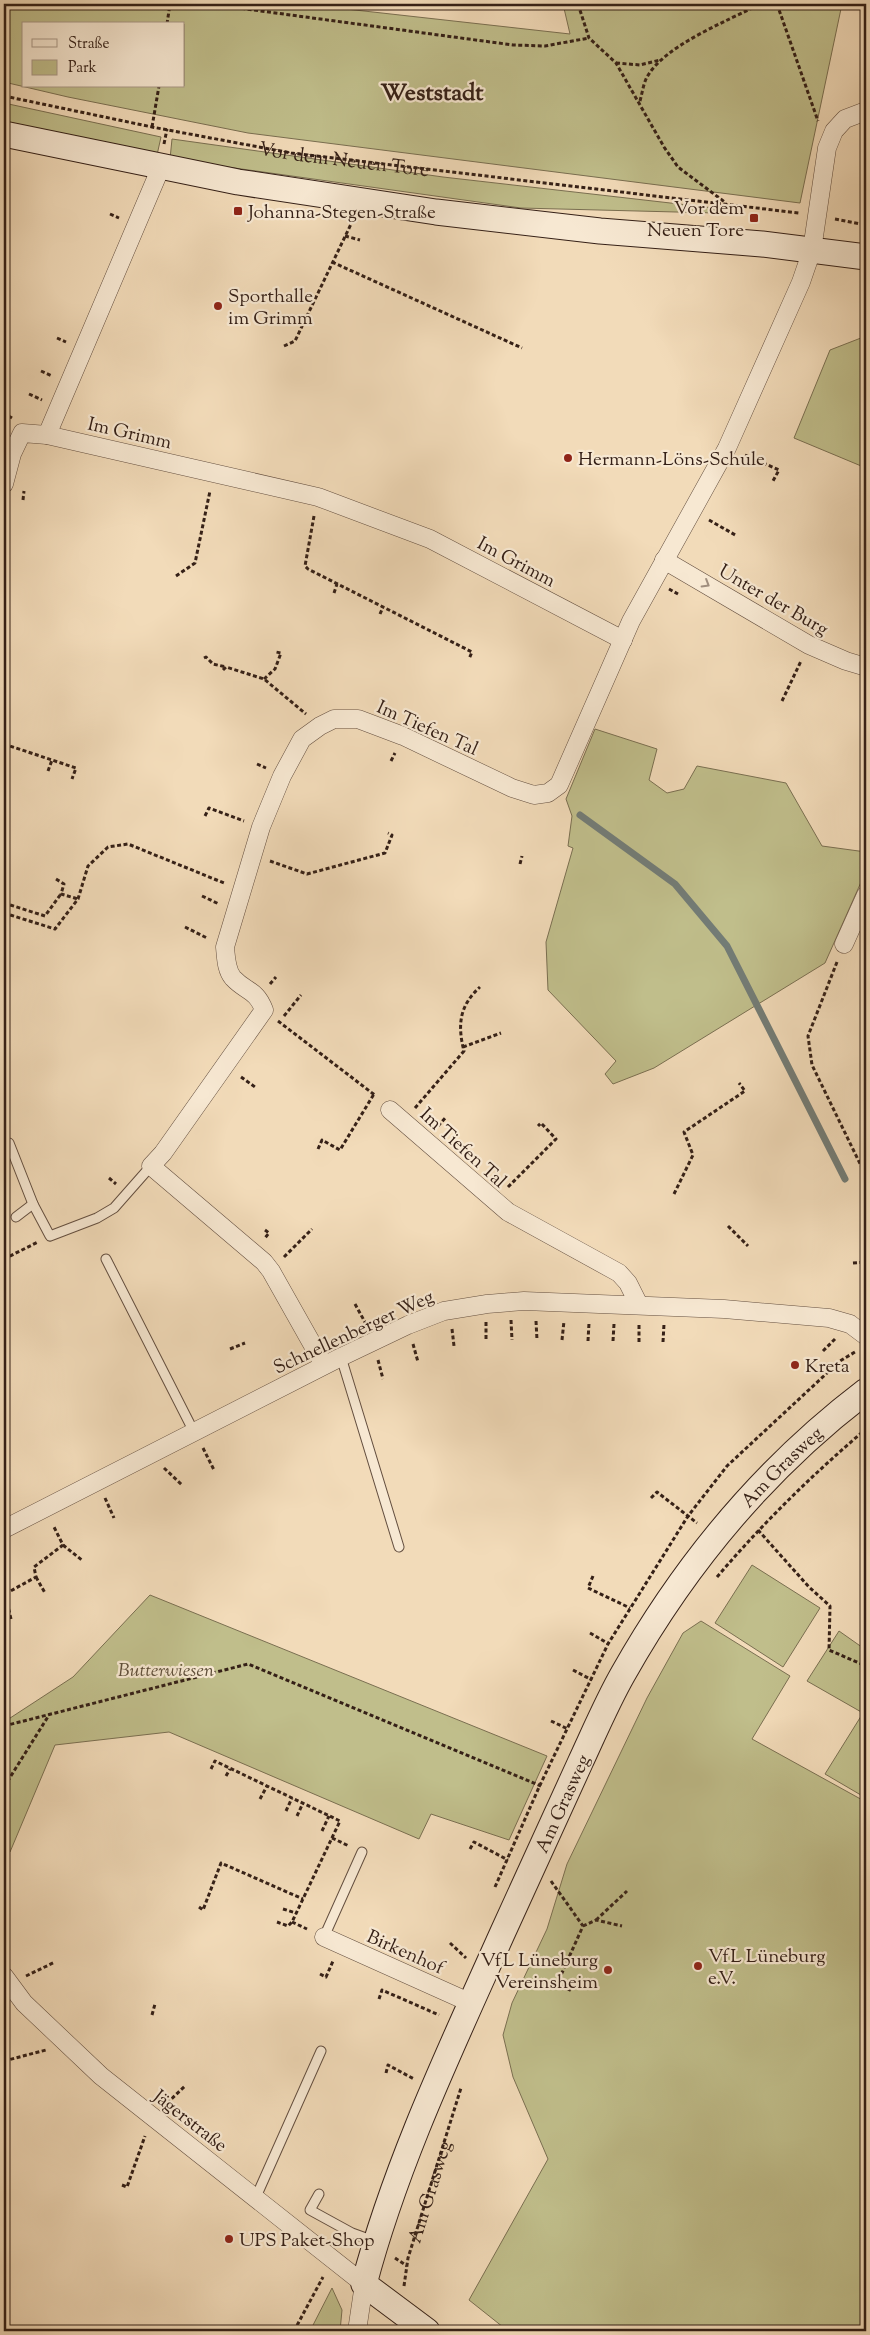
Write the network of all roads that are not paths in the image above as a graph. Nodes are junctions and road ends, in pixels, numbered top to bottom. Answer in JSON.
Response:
{"nodes":[{"id":1,"x":866,"y":111,"type":"edge"},
{"id":2,"x":4,"y":134,"type":"edge"},
{"id":3,"x":161,"y":167,"type":"junction"},
{"id":4,"x":812,"y":250,"type":"junction"},
{"id":5,"x":866,"y":257,"type":"edge"},
{"id":6,"x":47,"y":435,"type":"junction"},
{"id":7,"x":4,"y":484,"type":"edge"},
{"id":8,"x":664,"y":560,"type":"junction"},
{"id":9,"x":623,"y":640,"type":"junction"},
{"id":10,"x":866,"y":666,"type":"edge"},
{"id":11,"x":866,"y":895,"type":"edge"},
{"id":12,"x":844,"y":944,"type":"road end"},
{"id":13,"x":397,"y":1116,"type":"road end"},
{"id":14,"x":9,"y":1143,"type":"dead end"},
{"id":15,"x":151,"y":1166,"type":"junction"},
{"id":16,"x":33,"y":1204,"type":"junction"},
{"id":17,"x":16,"y":1217,"type":"dead end"},
{"id":18,"x":106,"y":1259,"type":"dead end"},
{"id":19,"x":639,"y":1305,"type":"junction"},
{"id":20,"x":866,"y":1336,"type":"edge"},
{"id":21,"x":341,"y":1357,"type":"junction"},
{"id":22,"x":324,"y":1365,"type":"junction"},
{"id":23,"x":866,"y":1391,"type":"edge"},
{"id":24,"x":194,"y":1432,"type":"junction"},
{"id":25,"x":4,"y":1529,"type":"edge"},
{"id":26,"x":399,"y":1547,"type":"dead end"},
{"id":27,"x":362,"y":1852,"type":"dead end"},
{"id":28,"x":324,"y":1937,"type":"joint"},
{"id":29,"x":6,"y":1980,"type":"edge"},
{"id":30,"x":471,"y":2003,"type":"junction"},
{"id":31,"x":321,"y":2052,"type":"dead end"},
{"id":32,"x":319,"y":2194,"type":"dead end"},
{"id":33,"x":256,"y":2198,"type":"junction"},
{"id":34,"x":376,"y":2242,"type":"junction"},
{"id":35,"x":364,"y":2284,"type":"junction"},
{"id":36,"x":356,"y":2331,"type":"edge"},
{"id":37,"x":427,"y":2331,"type":"edge"}],
"edges":[{"from":1,"to":4,"type":"street"},
{"from":2,"to":3,"type":"main road","name":"Vor dem Neuen Tore"},
{"from":3,"to":4,"type":"main road","name":"Vor dem Neuen Tore"},
{"from":3,"to":6,"type":"street"},
{"from":4,"to":5,"type":"main road","name":"Vor dem Neuen Tore"},
{"from":4,"to":8,"type":"street"},
{"from":6,"to":7,"type":"street","name":"Im Grimm"},
{"from":6,"to":9,"type":"street","name":"Im Grimm"},
{"from":8,"to":9,"type":"street"},
{"from":8,"to":10,"type":"street","name":"Unter der Burg","one_way":true},
{"from":9,"to":15,"type":"street","name":"Im Tiefen Tal"},
{"from":11,"to":12,"type":"street"},
{"from":13,"to":19,"type":"street","name":"Im Tiefen Tal"},
{"from":14,"to":16,"type":"lane"},
{"from":15,"to":16,"type":"lane"},
{"from":15,"to":22,"type":"street"},
{"from":16,"to":17,"type":"lane"},
{"from":18,"to":24,"type":"lane"},
{"from":19,"to":20,"type":"street","name":"Schnellenberger Weg"},
{"from":19,"to":21,"type":"street","name":"Schnellenberger Weg"},
{"from":21,"to":22,"type":"street","name":"Schnellenberger Weg"},
{"from":21,"to":26,"type":"lane"},
{"from":22,"to":24,"type":"street","name":"Schnellenberger Weg"},
{"from":23,"to":30,"type":"main road","name":"Am Grasweg"},
{"from":24,"to":25,"type":"street","name":"Schnellenberger Weg"},
{"from":27,"to":28,"type":"lane"},
{"from":28,"to":30,"type":"street","name":"Birkenhof"},
{"from":29,"to":33,"type":"street","name":"Jägerstraße"},
{"from":30,"to":34,"type":"main road","name":"Am Grasweg"},
{"from":31,"to":33,"type":"lane"},
{"from":32,"to":34,"type":"lane"},
{"from":33,"to":35,"type":"street","name":"Jägerstraße"},
{"from":34,"to":35,"type":"main road","name":"Am Grasweg"},
{"from":35,"to":36,"type":"street"},
{"from":35,"to":37,"type":"main road"}]}
